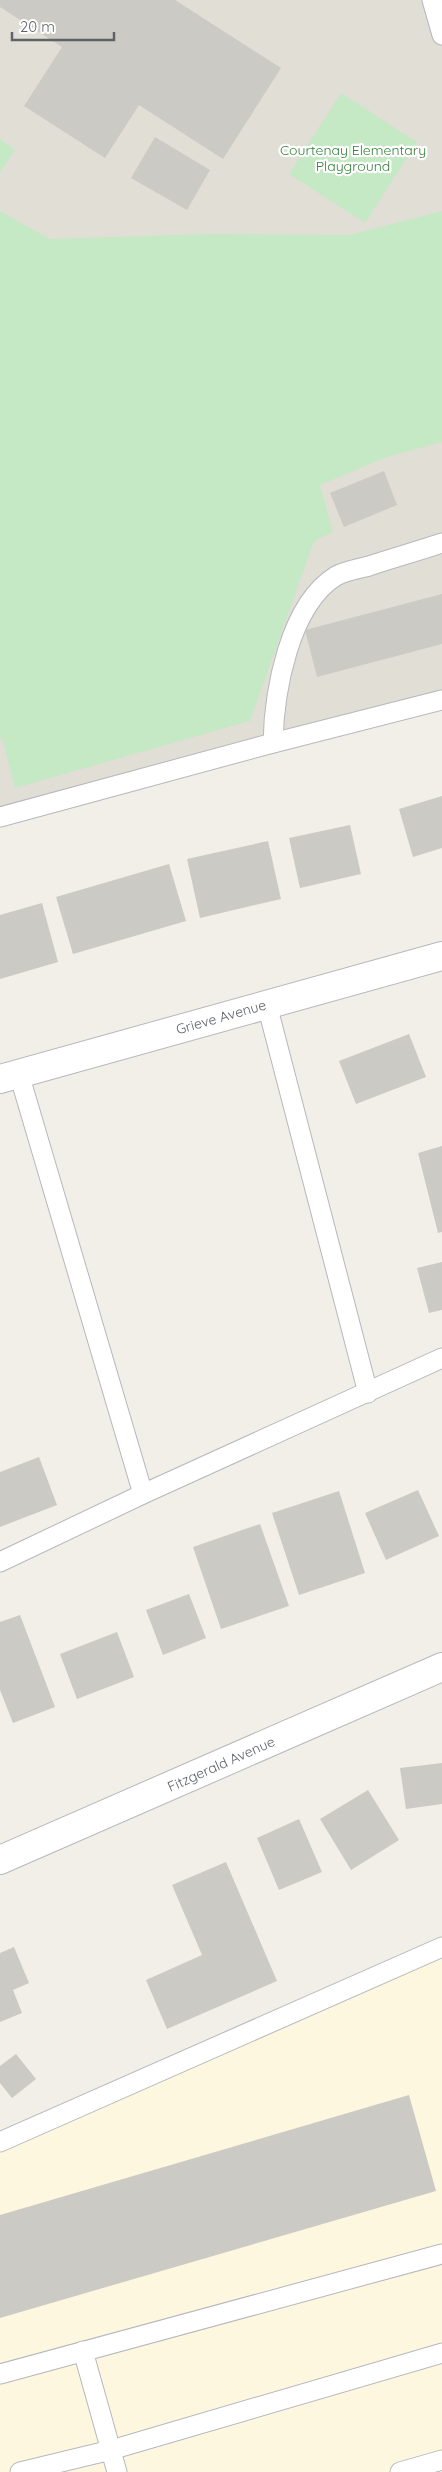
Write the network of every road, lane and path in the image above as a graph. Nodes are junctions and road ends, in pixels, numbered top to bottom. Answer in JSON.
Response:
{"nodes":[{"id":1,"x":432,"y":0,"type":"edge"},
{"id":2,"x":442,"y":35,"type":"edge"},
{"id":3,"x":442,"y":543,"type":"edge"},
{"id":4,"x":442,"y":700,"type":"edge"},
{"id":5,"x":273,"y":743,"type":"junction"},
{"id":6,"x":0,"y":817,"type":"edge"},
{"id":7,"x":442,"y":956,"type":"edge"},
{"id":8,"x":267,"y":1004,"type":"junction"},
{"id":9,"x":10,"y":1076,"type":"edge"},
{"id":10,"x":442,"y":1358,"type":"edge"},
{"id":11,"x":368,"y":1393,"type":"junction"},
{"id":12,"x":143,"y":1494,"type":"junction"},
{"id":13,"x":0,"y":1562,"type":"edge"},
{"id":14,"x":442,"y":1667,"type":"edge"},
{"id":15,"x":0,"y":1860,"type":"edge"},
{"id":16,"x":442,"y":1947,"type":"edge"},
{"id":17,"x":0,"y":2142,"type":"edge"},
{"id":18,"x":442,"y":2254,"type":"edge"},
{"id":19,"x":83,"y":2351,"type":"junction"},
{"id":20,"x":442,"y":2353,"type":"edge"},
{"id":21,"x":0,"y":2374,"type":"edge"},
{"id":22,"x":111,"y":2450,"type":"junction"},
{"id":23,"x":442,"y":2460,"type":"edge"},
{"id":24,"x":20,"y":2472,"type":"edge"},
{"id":25,"x":117,"y":2472,"type":"edge"},
{"id":26,"x":400,"y":2472,"type":"edge"}],
"edges":[{"from":1,"to":2,"type":"lane"},
{"from":3,"to":5,"type":"lane"},
{"from":4,"to":5,"type":"lane"},
{"from":5,"to":6,"type":"lane"},
{"from":7,"to":8,"type":"street","name":"Grieve Avenue"},
{"from":8,"to":9,"type":"street","name":"Grieve Avenue"},
{"from":8,"to":11,"type":"lane"},
{"from":9,"to":12,"type":"lane"},
{"from":10,"to":11,"type":"lane"},
{"from":11,"to":12,"type":"lane"},
{"from":12,"to":13,"type":"lane"},
{"from":14,"to":15,"type":"street","name":"Fitzgerald Avenue"},
{"from":16,"to":17,"type":"lane"},
{"from":18,"to":19,"type":"lane"},
{"from":19,"to":21,"type":"lane"},
{"from":19,"to":22,"type":"lane"},
{"from":20,"to":22,"type":"lane"},
{"from":22,"to":24,"type":"lane"},
{"from":22,"to":25,"type":"lane"},
{"from":23,"to":26,"type":"lane"}]}
